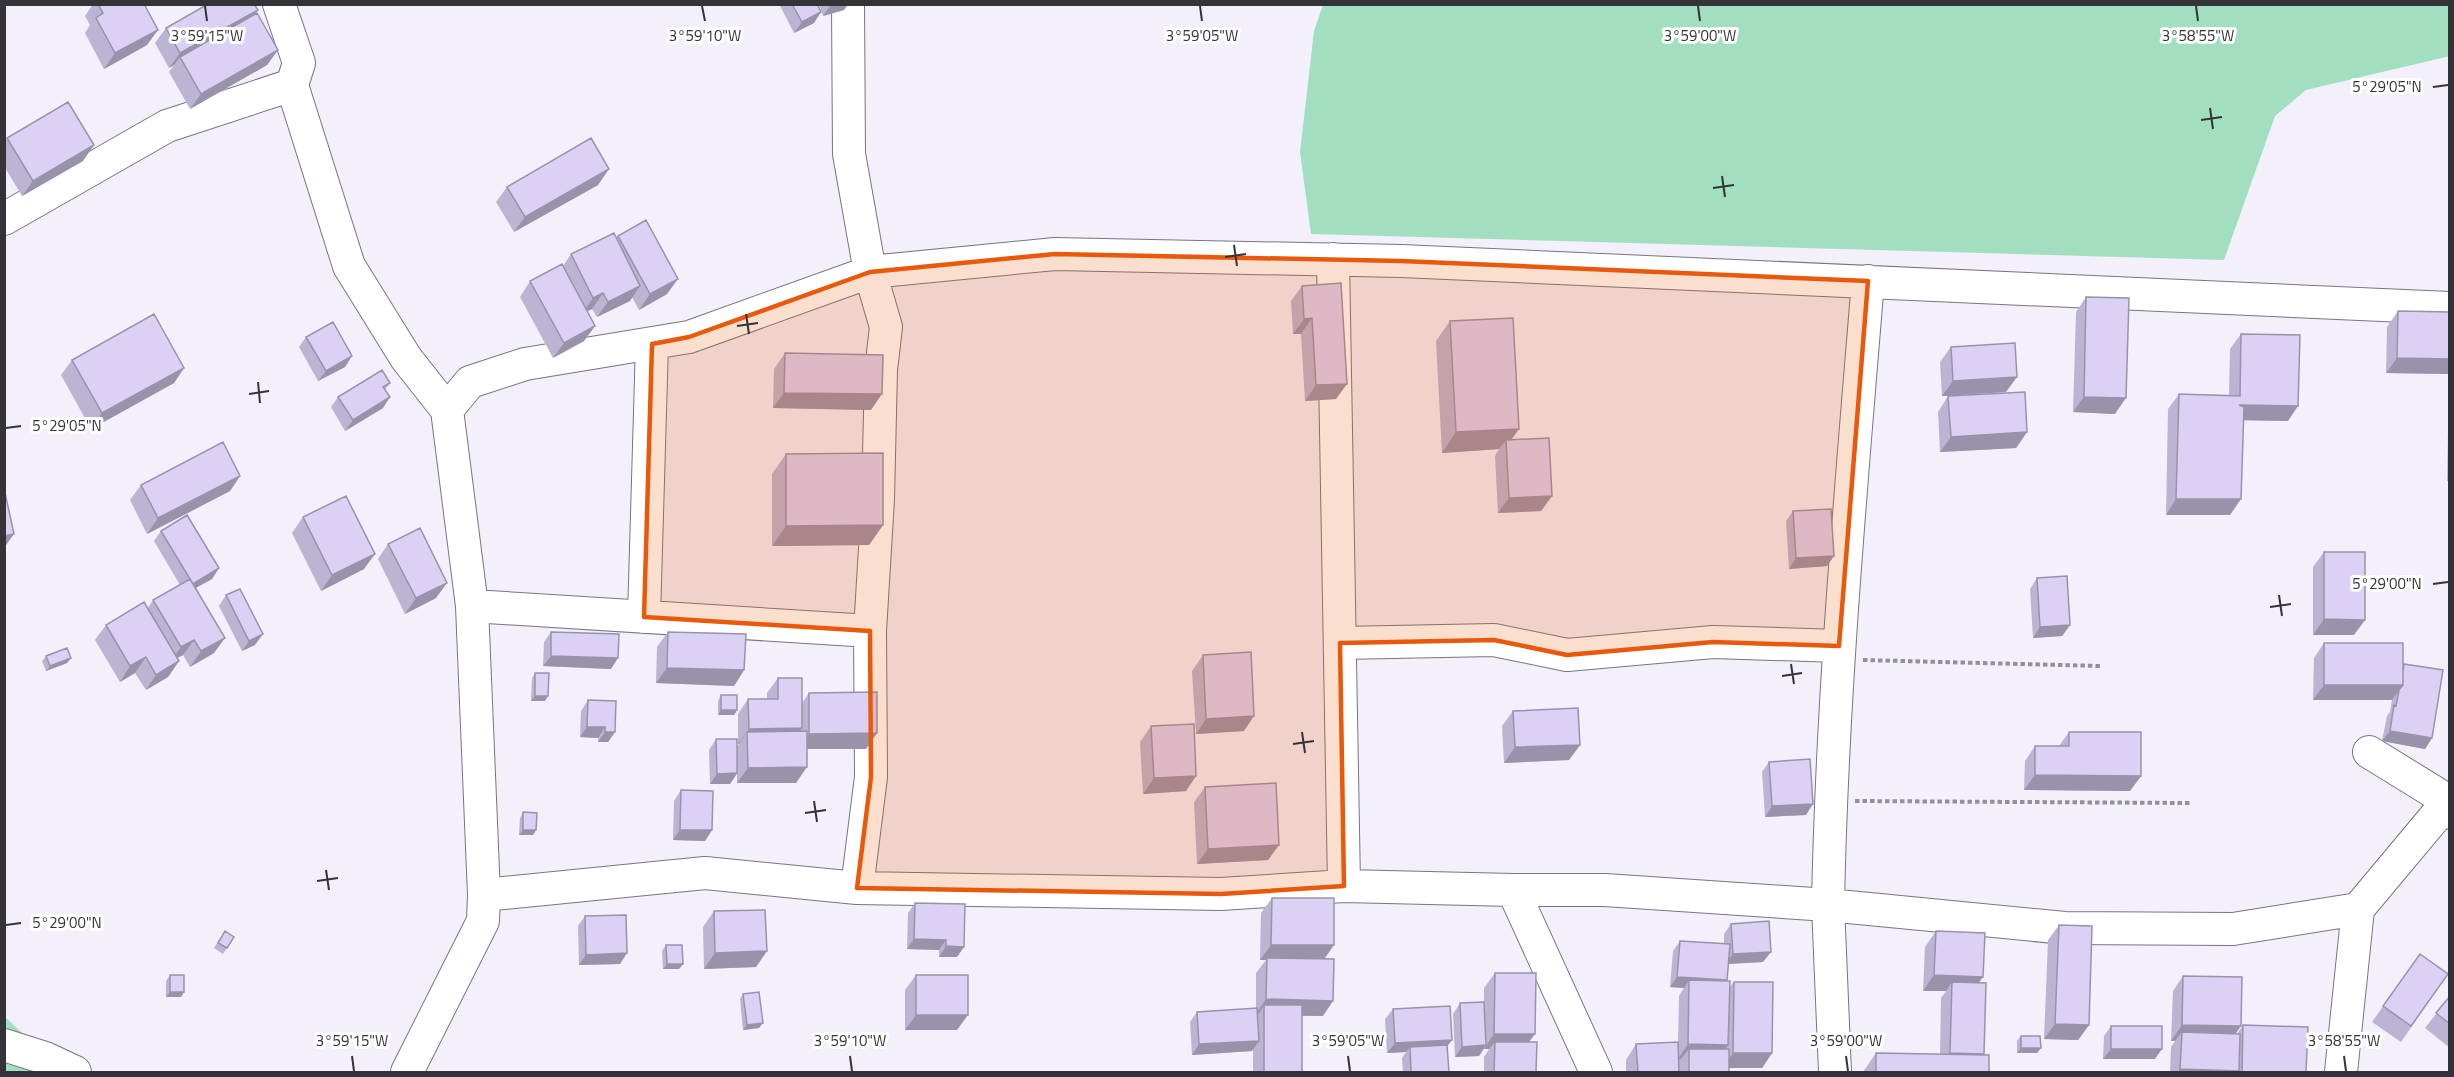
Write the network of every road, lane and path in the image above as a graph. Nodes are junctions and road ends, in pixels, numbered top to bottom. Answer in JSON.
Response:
{"nodes":[{"id":1,"x":279,"y":4,"type":"edge"},
{"id":2,"x":848,"y":4,"type":"edge"},
{"id":3,"x":292,"y":85,"type":"junction"},
{"id":4,"x":4,"y":219,"type":"edge"},
{"id":5,"x":1333,"y":259,"type":"junction"},
{"id":6,"x":870,"y":272,"type":"junction"},
{"id":7,"x":1868,"y":282,"type":"junction"},
{"id":8,"x":2450,"y":308,"type":"edge"},
{"id":9,"x":652,"y":344,"type":"junction"},
{"id":10,"x":416,"y":371,"type":"junction"},
{"id":11,"x":470,"y":382,"type":"junction"},
{"id":12,"x":447,"y":410,"type":"junction"},
{"id":13,"x":472,"y":606,"type":"junction"},
{"id":14,"x":644,"y":617,"type":"junction"},
{"id":15,"x":870,"y":631,"type":"junction"},
{"id":16,"x":1340,"y":643,"type":"junction"},
{"id":17,"x":1838,"y":653,"type":"junction"},
{"id":18,"x":2100,"y":666,"type":"dead end"},
{"id":19,"x":2369,"y":752,"type":"dead end"},
{"id":20,"x":1830,"y":801,"type":"junction"},
{"id":21,"x":2190,"y":803,"type":"dead end"},
{"id":22,"x":2447,"y":807,"type":"edge"},
{"id":23,"x":1344,"y":886,"type":"junction"},
{"id":24,"x":857,"y":888,"type":"junction"},
{"id":25,"x":1513,"y":890,"type":"junction"},
{"id":26,"x":484,"y":895,"type":"junction"},
{"id":27,"x":1827,"y":905,"type":"junction"},
{"id":28,"x":2358,"y":909,"type":"junction"},
{"id":29,"x":4,"y":1045,"type":"edge"},
{"id":30,"x":75,"y":1072,"type":"edge"},
{"id":31,"x":407,"y":1072,"type":"edge"},
{"id":32,"x":1596,"y":1072,"type":"edge"},
{"id":33,"x":1835,"y":1072,"type":"edge"},
{"id":34,"x":2341,"y":1072,"type":"edge"}],
"edges":[{"from":1,"to":3,"type":"street"},
{"from":2,"to":6,"type":"street"},
{"from":3,"to":4,"type":"street"},
{"from":3,"to":10,"type":"street"},
{"from":5,"to":6,"type":"street"},
{"from":5,"to":7,"type":"street"},
{"from":5,"to":16,"type":"street"},
{"from":6,"to":9,"type":"street"},
{"from":6,"to":15,"type":"street"},
{"from":7,"to":8,"type":"street"},
{"from":7,"to":17,"type":"street"},
{"from":9,"to":11,"type":"street"},
{"from":9,"to":14,"type":"street"},
{"from":10,"to":11,"type":"street"},
{"from":10,"to":12,"type":"street"},
{"from":11,"to":12,"type":"street"},
{"from":12,"to":13,"type":"street"},
{"from":13,"to":14,"type":"street"},
{"from":13,"to":26,"type":"street"},
{"from":14,"to":15,"type":"street"},
{"from":15,"to":24,"type":"street"},
{"from":16,"to":17,"type":"street"},
{"from":16,"to":23,"type":"street"},
{"from":17,"to":18,"type":"path"},
{"from":17,"to":20,"type":"street"},
{"from":19,"to":22,"type":"street"},
{"from":20,"to":21,"type":"path"},
{"from":20,"to":27,"type":"street"},
{"from":22,"to":28,"type":"street"},
{"from":23,"to":24,"type":"street"},
{"from":23,"to":25,"type":"street"},
{"from":24,"to":26,"type":"street"},
{"from":25,"to":27,"type":"street"},
{"from":25,"to":32,"type":"street"},
{"from":26,"to":31,"type":"street"},
{"from":27,"to":28,"type":"street"},
{"from":27,"to":33,"type":"street"},
{"from":28,"to":34,"type":"street"},
{"from":29,"to":30,"type":"street"}]}
